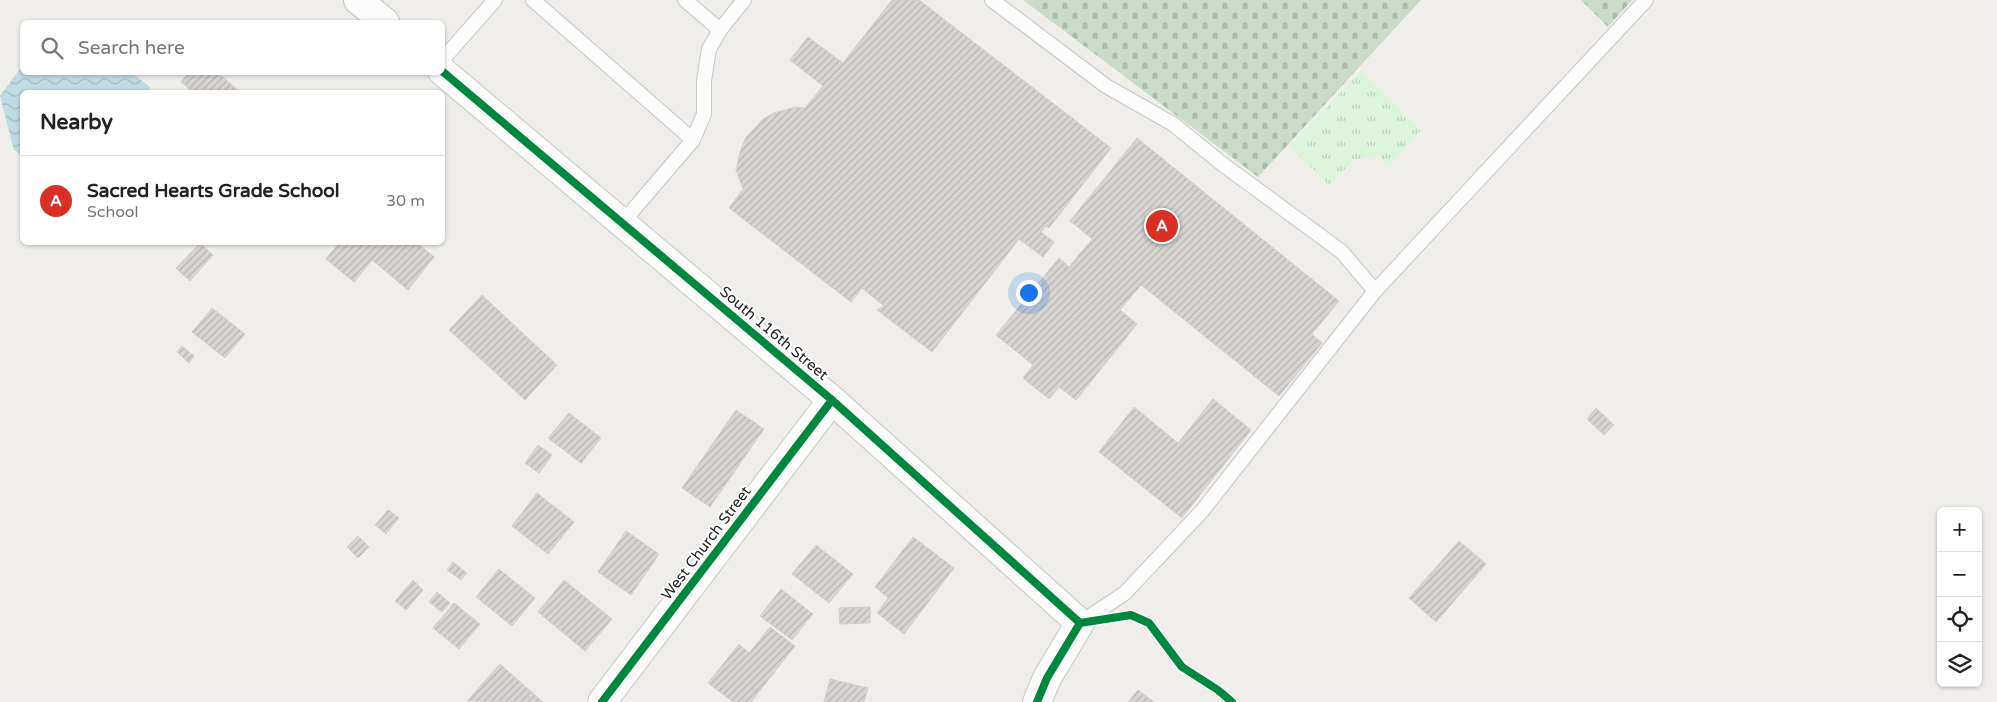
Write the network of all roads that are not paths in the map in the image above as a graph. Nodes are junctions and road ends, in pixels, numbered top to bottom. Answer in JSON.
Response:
{"nodes":[{"id":1,"x":358,"y":0,"type":"edge"},
{"id":2,"x":495,"y":0,"type":"edge"},
{"id":3,"x":533,"y":0,"type":"edge"},
{"id":4,"x":684,"y":0,"type":"edge"},
{"id":5,"x":744,"y":0,"type":"edge"},
{"id":6,"x":992,"y":0,"type":"edge"},
{"id":7,"x":1646,"y":0,"type":"edge"},
{"id":8,"x":383,"y":20,"type":"edge"},
{"id":9,"x":720,"y":30,"type":"junction"},
{"id":10,"x":445,"y":57,"type":"edge"},
{"id":11,"x":445,"y":74,"type":"edge"},
{"id":12,"x":692,"y":140,"type":"junction"},
{"id":13,"x":622,"y":223,"type":"junction"},
{"id":14,"x":1375,"y":291,"type":"junction"},
{"id":15,"x":832,"y":400,"type":"junction"},
{"id":16,"x":1080,"y":623,"type":"junction"},
{"id":17,"x":602,"y":702,"type":"edge"},
{"id":18,"x":1037,"y":702,"type":"edge"}],
"edges":[{"from":1,"to":8,"type":"street"},
{"from":2,"to":10,"type":"lane"},
{"from":3,"to":12,"type":"lane"},
{"from":4,"to":9,"type":"lane"},
{"from":5,"to":9,"type":"lane"},
{"from":6,"to":14,"type":"lane"},
{"from":7,"to":14,"type":"lane"},
{"from":9,"to":12,"type":"lane"},
{"from":11,"to":13,"type":"street","name":"South 116th Street"},
{"from":12,"to":13,"type":"lane"},
{"from":13,"to":15,"type":"street","name":"South 116th Street"},
{"from":14,"to":16,"type":"lane"},
{"from":15,"to":16,"type":"street","name":"South 116th Street"},
{"from":15,"to":17,"type":"street","name":"West Church Street"},
{"from":16,"to":18,"type":"street"}]}
